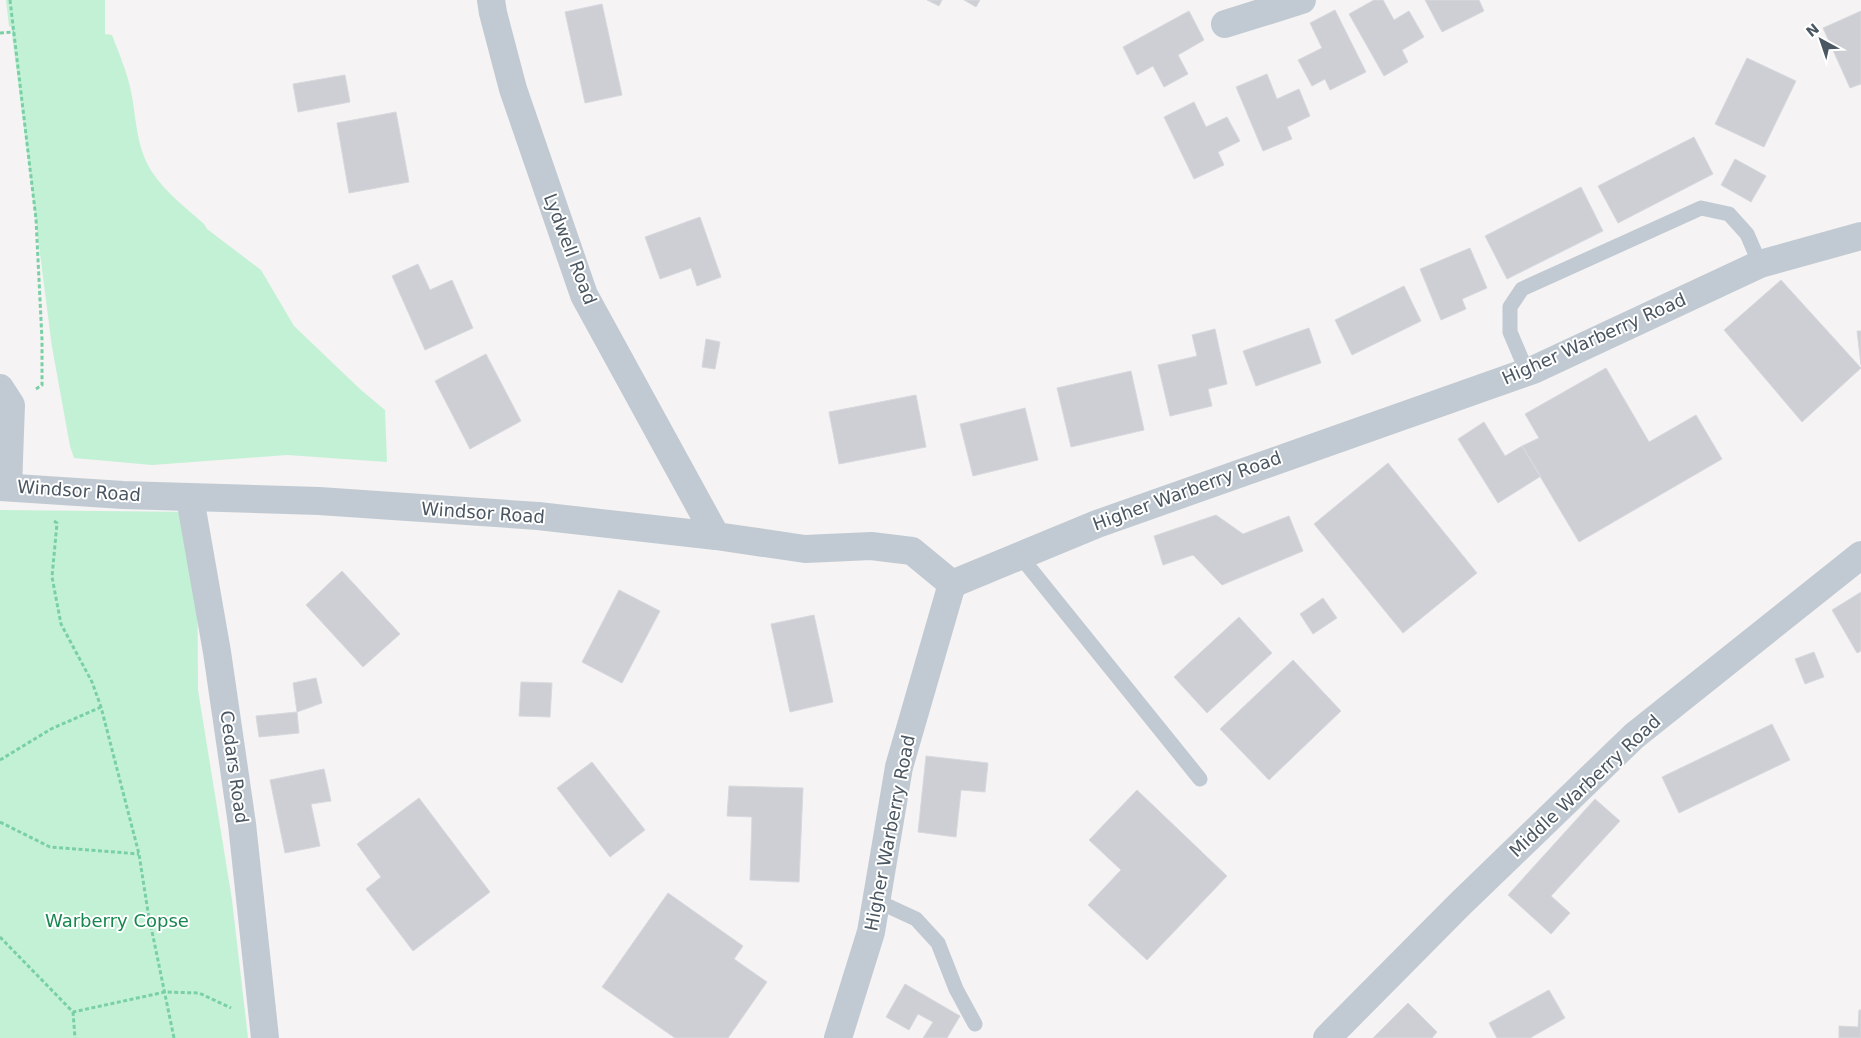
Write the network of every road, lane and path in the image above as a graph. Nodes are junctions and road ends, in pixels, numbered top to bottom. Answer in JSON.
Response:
{"nodes":[{"id":1,"x":10,"y":0,"type":"edge"},
{"id":2,"x":492,"y":0,"type":"edge"},
{"id":3,"x":1302,"y":0,"type":"edge"},
{"id":4,"x":1225,"y":24,"type":"dead end"},
{"id":5,"x":14,"y":32,"type":"junction"},
{"id":6,"x":0,"y":33,"type":"edge"},
{"id":7,"x":1861,"y":236,"type":"edge"},
{"id":8,"x":1760,"y":264,"type":"junction"},
{"id":9,"x":1527,"y":372,"type":"junction"},
{"id":10,"x":5,"y":396,"type":"edge"},
{"id":11,"x":4,"y":487,"type":"edge"},
{"id":12,"x":190,"y":498,"type":"junction"},
{"id":13,"x":50,"y":518,"type":"dead end"},
{"id":14,"x":716,"y":536,"type":"junction"},
{"id":15,"x":1861,"y":555,"type":"edge"},
{"id":16,"x":1020,"y":556,"type":"junction"},
{"id":17,"x":952,"y":584,"type":"junction"},
{"id":18,"x":101,"y":707,"type":"junction"},
{"id":19,"x":0,"y":760,"type":"edge"},
{"id":20,"x":1200,"y":779,"type":"dead end"},
{"id":21,"x":0,"y":822,"type":"edge"},
{"id":22,"x":139,"y":854,"type":"junction"},
{"id":23,"x":877,"y":901,"type":"junction"},
{"id":24,"x":0,"y":937,"type":"edge"},
{"id":25,"x":165,"y":992,"type":"junction"},
{"id":26,"x":74,"y":1012,"type":"junction"},
{"id":27,"x":975,"y":1024,"type":"dead end"},
{"id":28,"x":264,"y":1031,"type":"edge"},
{"id":29,"x":74,"y":1038,"type":"edge"},
{"id":30,"x":174,"y":1038,"type":"edge"},
{"id":31,"x":838,"y":1038,"type":"edge"},
{"id":32,"x":1327,"y":1038,"type":"edge"}],
"edges":[{"from":1,"to":5,"type":"path"},
{"from":2,"to":14,"type":"street","name":"Lydwell Road"},
{"from":3,"to":4,"type":"street"},
{"from":5,"to":6,"type":"path"},
{"from":5,"to":10,"type":"path"},
{"from":7,"to":8,"type":"street","name":"Higher Warberry Road"},
{"from":8,"to":9,"type":"street","name":"Higher Warberry Road"},
{"from":8,"to":9,"type":"lane"},
{"from":9,"to":16,"type":"street","name":"Higher Warberry Road"},
{"from":10,"to":11,"type":"street"},
{"from":11,"to":12,"type":"street","name":"Windsor Road"},
{"from":12,"to":14,"type":"street","name":"Windsor Road"},
{"from":12,"to":28,"type":"street","name":"Cedars Road"},
{"from":13,"to":18,"type":"path"},
{"from":14,"to":17,"type":"street","name":"Windsor Road"},
{"from":15,"to":32,"type":"street","name":"Middle Warberry Road"},
{"from":16,"to":17,"type":"street","name":"Higher Warberry Road"},
{"from":16,"to":20,"type":"lane"},
{"from":17,"to":23,"type":"street","name":"Higher Warberry Road"},
{"from":18,"to":19,"type":"path"},
{"from":18,"to":22,"type":"path"},
{"from":21,"to":22,"type":"path"},
{"from":22,"to":25,"type":"path"},
{"from":23,"to":27,"type":"lane"},
{"from":23,"to":31,"type":"street","name":"Higher Warberry Road"},
{"from":24,"to":26,"type":"path"},
{"from":25,"to":26,"type":"path"},
{"from":25,"to":28,"type":"path"},
{"from":25,"to":30,"type":"path"},
{"from":26,"to":29,"type":"path"}]}
